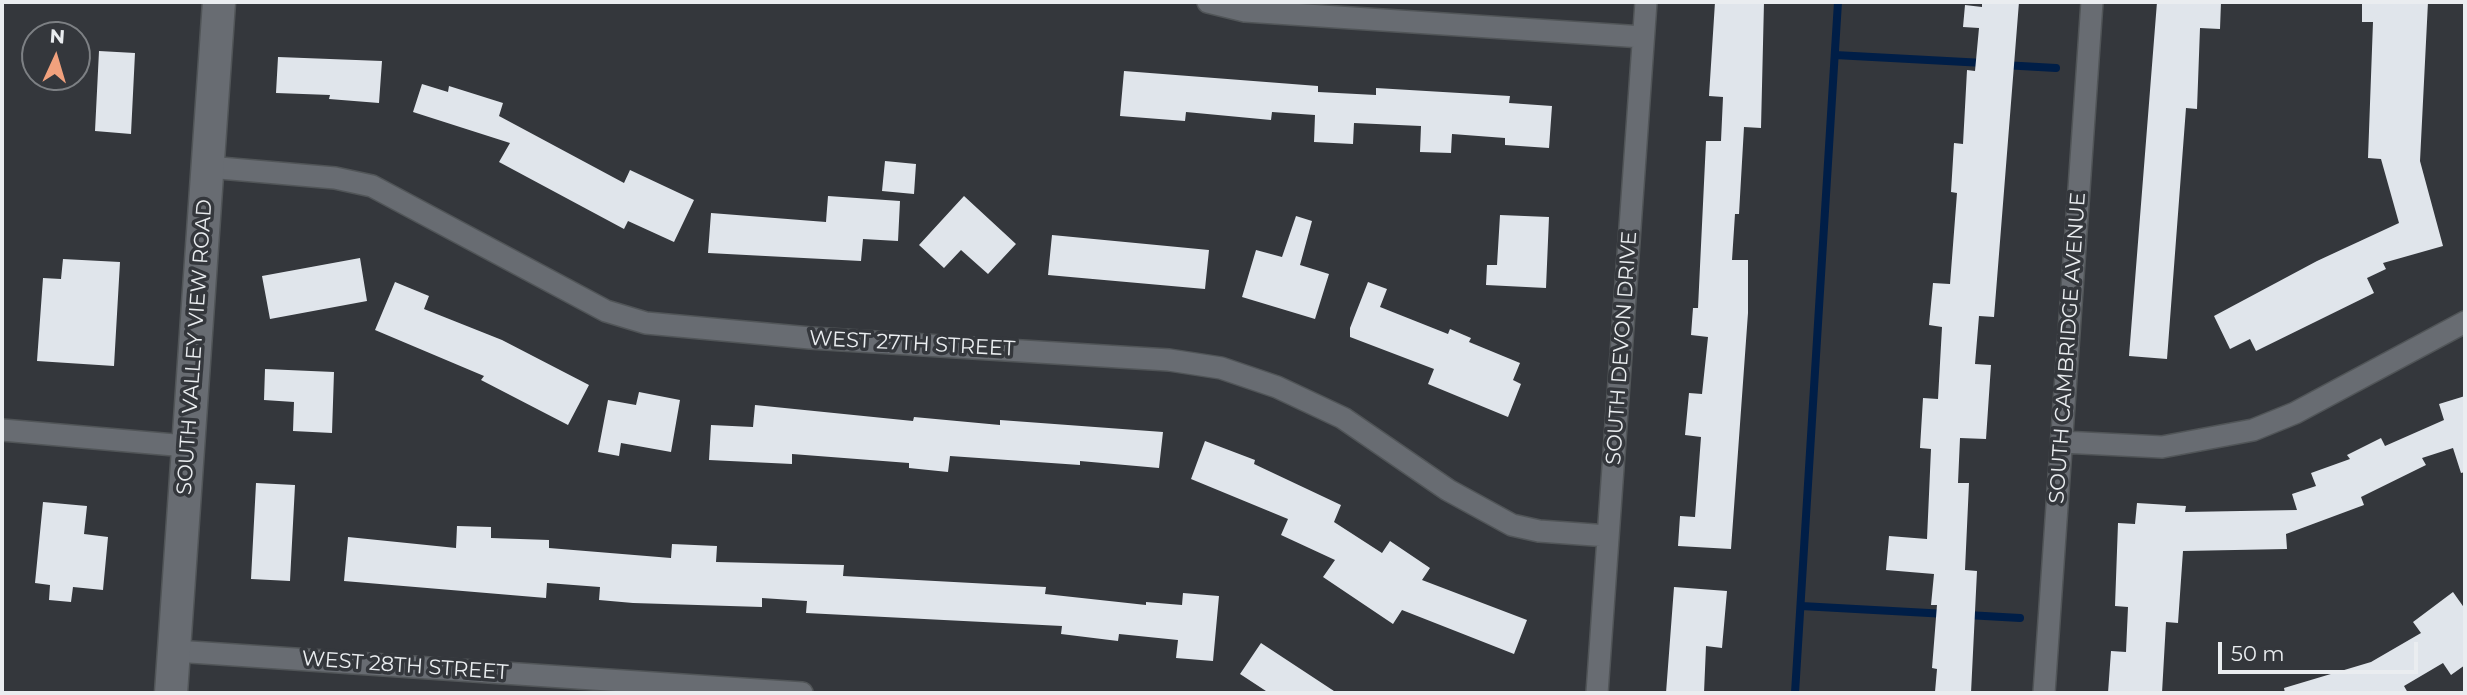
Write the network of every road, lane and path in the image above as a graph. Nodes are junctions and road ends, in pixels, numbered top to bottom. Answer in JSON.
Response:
{"nodes":[{"id":1,"x":219,"y":2,"type":"edge"},
{"id":2,"x":1208,"y":2,"type":"edge"},
{"id":3,"x":1646,"y":2,"type":"edge"},
{"id":4,"x":2092,"y":2,"type":"edge"},
{"id":5,"x":1643,"y":37,"type":"junction"},
{"id":6,"x":208,"y":167,"type":"junction"},
{"id":7,"x":2465,"y":321,"type":"edge"},
{"id":8,"x":2,"y":430,"type":"edge"},
{"id":9,"x":2062,"y":442,"type":"junction"},
{"id":10,"x":186,"y":446,"type":"junction"},
{"id":11,"x":1608,"y":536,"type":"junction"},
{"id":12,"x":175,"y":651,"type":"junction"},
{"id":13,"x":171,"y":693,"type":"edge"},
{"id":14,"x":802,"y":693,"type":"edge"},
{"id":15,"x":1597,"y":693,"type":"edge"},
{"id":16,"x":2044,"y":693,"type":"edge"}],
"edges":[{"from":1,"to":6,"type":"street","name":"SOUTH VALLEY VIEW ROAD"},
{"from":2,"to":5,"type":"street"},
{"from":3,"to":5,"type":"street","name":"SOUTH DEVON DRIVE"},
{"from":4,"to":9,"type":"street","name":"SOUTH CAMBRIDGE AVENUE"},
{"from":5,"to":11,"type":"street","name":"SOUTH DEVON DRIVE"},
{"from":6,"to":10,"type":"street","name":"SOUTH VALLEY VIEW ROAD"},
{"from":6,"to":11,"type":"street","name":"WEST 27TH STREET"},
{"from":7,"to":9,"type":"street"},
{"from":8,"to":10,"type":"street"},
{"from":9,"to":16,"type":"street","name":"SOUTH CAMBRIDGE AVENUE"},
{"from":10,"to":12,"type":"street","name":"SOUTH VALLEY VIEW ROAD"},
{"from":11,"to":15,"type":"street","name":"SOUTH DEVON DRIVE"},
{"from":12,"to":13,"type":"street","name":"SOUTH VALLEY VIEW ROAD"},
{"from":12,"to":14,"type":"street","name":"WEST 28TH STREET"}]}
